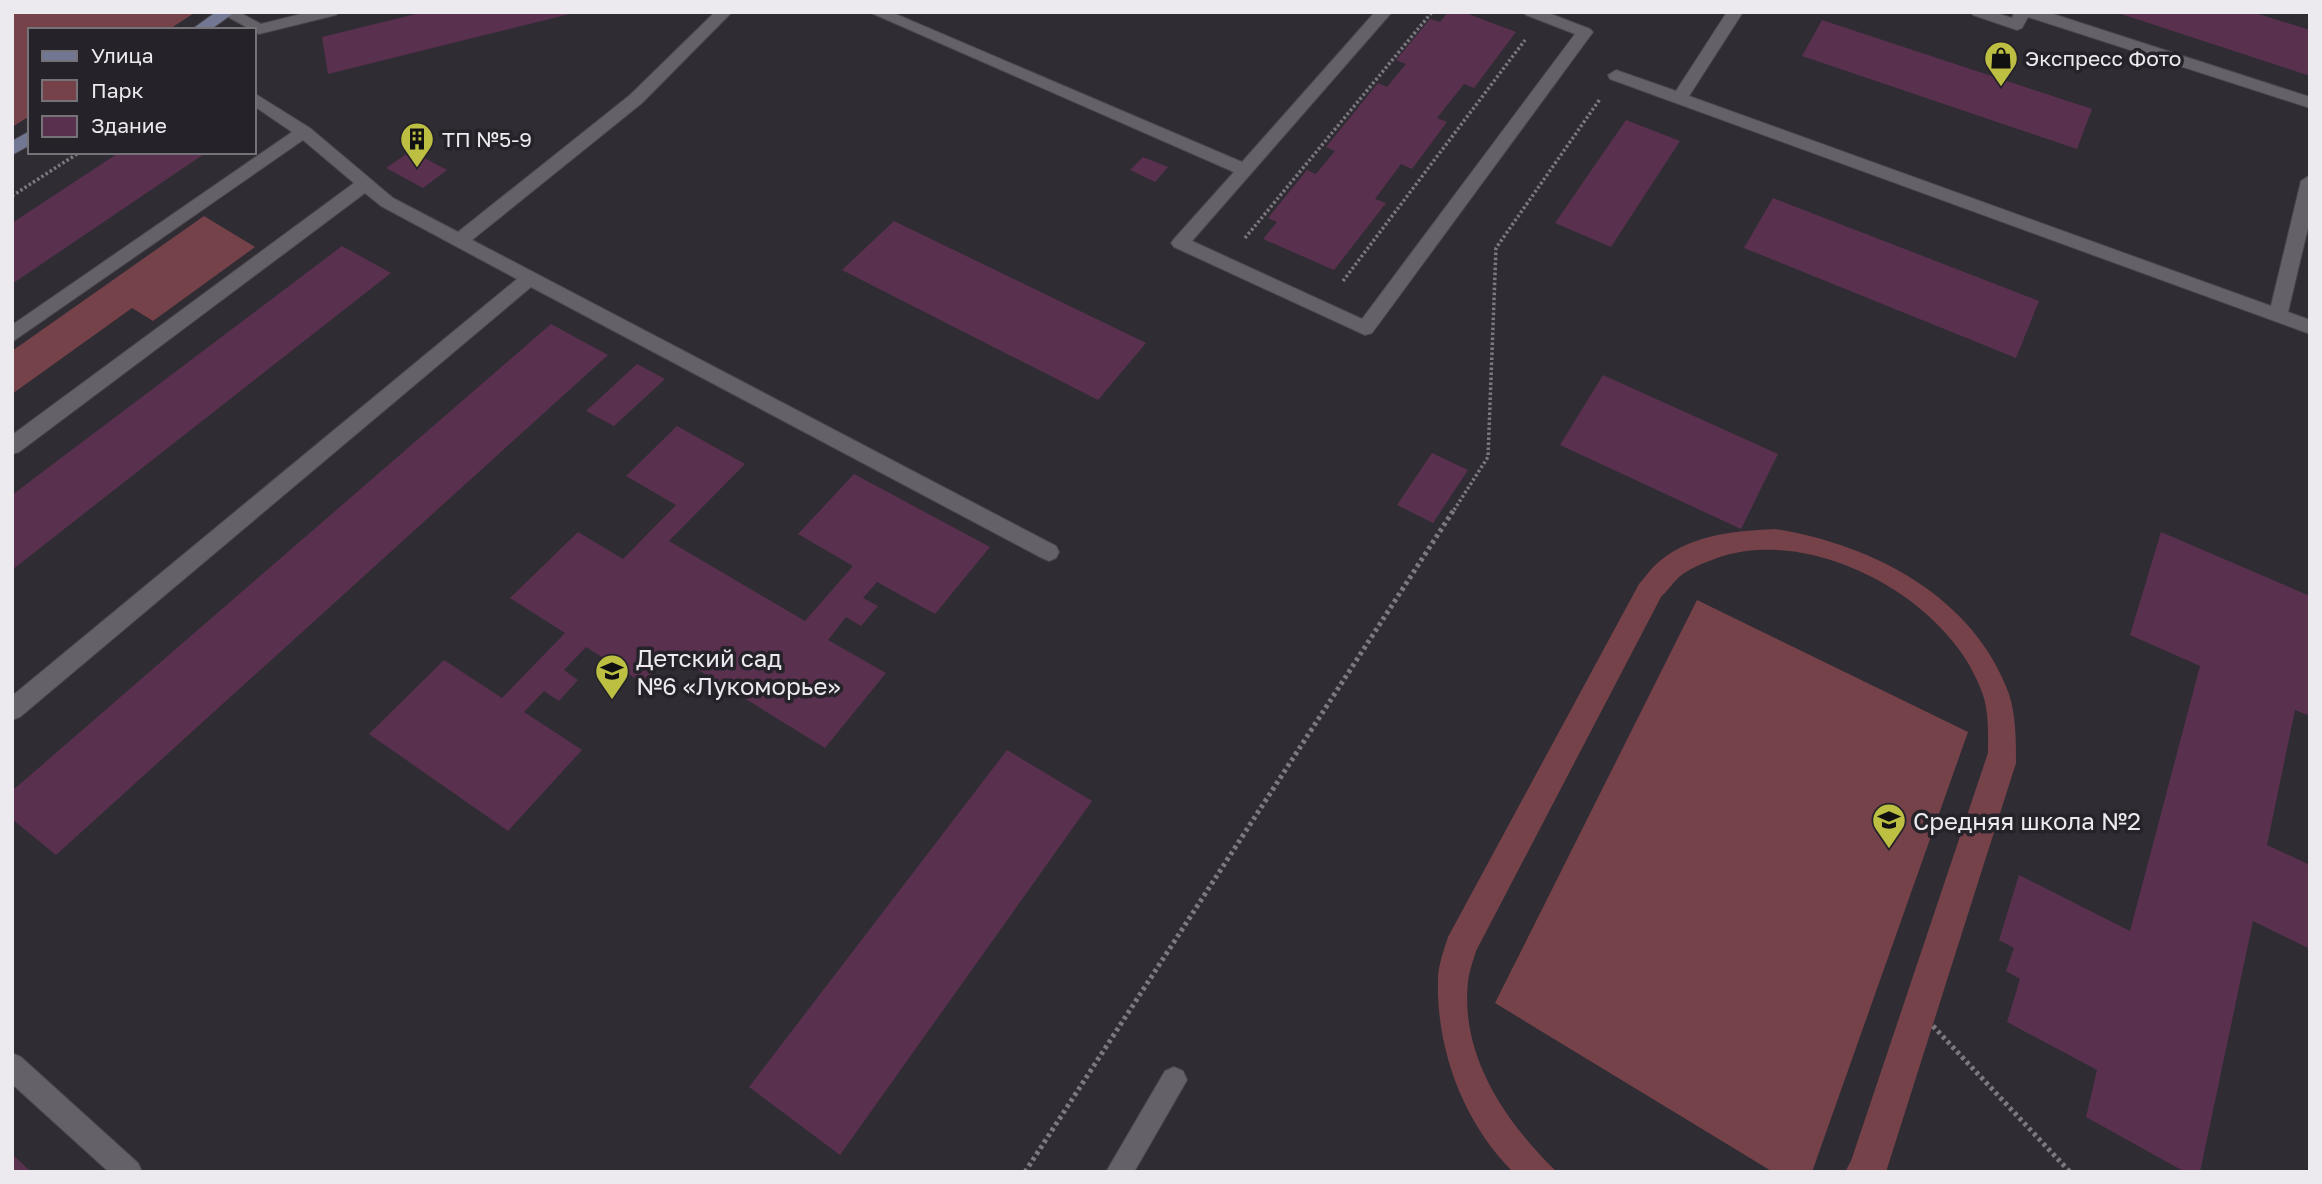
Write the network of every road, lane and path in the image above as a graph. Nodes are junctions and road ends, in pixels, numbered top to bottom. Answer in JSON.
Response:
{"nodes":[{"id":1,"x":227,"y":12,"type":"edge"},
{"id":2,"x":331,"y":12,"type":"edge"},
{"id":3,"x":724,"y":12,"type":"edge"},
{"id":4,"x":877,"y":12,"type":"edge"},
{"id":5,"x":1384,"y":12,"type":"edge"},
{"id":6,"x":1432,"y":12,"type":"edge"},
{"id":7,"x":1531,"y":12,"type":"edge"},
{"id":8,"x":1735,"y":12,"type":"edge"},
{"id":9,"x":1978,"y":12,"type":"edge"},
{"id":10,"x":2022,"y":12,"type":"edge"},
{"id":11,"x":2030,"y":12,"type":"edge"},
{"id":12,"x":202,"y":28,"type":"edge"},
{"id":13,"x":1529,"y":35,"type":"dead end"},
{"id":14,"x":1616,"y":75,"type":"joint"},
{"id":15,"x":256,"y":99,"type":"edge"},
{"id":16,"x":1680,"y":99,"type":"junction"},
{"id":17,"x":2310,"y":103,"type":"edge"},
{"id":18,"x":304,"y":132,"type":"junction"},
{"id":19,"x":28,"y":138,"type":"edge"},
{"id":20,"x":12,"y":149,"type":"edge"},
{"id":21,"x":77,"y":154,"type":"edge"},
{"id":22,"x":1245,"y":170,"type":"junction"},
{"id":23,"x":2310,"y":181,"type":"edge"},
{"id":24,"x":365,"y":184,"type":"junction"},
{"id":25,"x":12,"y":196,"type":"edge"},
{"id":26,"x":459,"y":241,"type":"junction"},
{"id":27,"x":1257,"y":244,"type":"dead end"},
{"id":28,"x":1334,"y":277,"type":"dead end"},
{"id":29,"x":530,"y":278,"type":"junction"},
{"id":30,"x":2278,"y":316,"type":"junction"},
{"id":31,"x":2310,"y":327,"type":"edge"},
{"id":32,"x":12,"y":335,"type":"edge"},
{"id":33,"x":12,"y":446,"type":"edge"},
{"id":34,"x":1049,"y":552,"type":"dead end"},
{"id":35,"x":12,"y":710,"type":"edge"},
{"id":36,"x":1933,"y":1026,"type":"dead end"},
{"id":37,"x":12,"y":1066,"type":"edge"},
{"id":38,"x":1174,"y":1080,"type":"dead end"},
{"id":39,"x":129,"y":1172,"type":"edge"},
{"id":40,"x":1026,"y":1172,"type":"edge"},
{"id":41,"x":1119,"y":1172,"type":"edge"},
{"id":42,"x":2070,"y":1172,"type":"edge"}],
"edges":[{"from":1,"to":2,"type":"lane"},
{"from":1,"to":12,"type":"main road"},
{"from":3,"to":26,"type":"lane"},
{"from":4,"to":22,"type":"lane"},
{"from":5,"to":22,"type":"lane"},
{"from":6,"to":27,"type":"path"},
{"from":7,"to":22,"type":"lane"},
{"from":8,"to":16,"type":"lane"},
{"from":9,"to":10,"type":"lane"},
{"from":11,"to":17,"type":"lane"},
{"from":13,"to":28,"type":"path"},
{"from":14,"to":16,"type":"lane"},
{"from":14,"to":40,"type":"path"},
{"from":15,"to":18,"type":"lane"},
{"from":16,"to":30,"type":"lane"},
{"from":18,"to":24,"type":"lane"},
{"from":18,"to":32,"type":"lane"},
{"from":19,"to":20,"type":"main road"},
{"from":21,"to":25,"type":"path"},
{"from":23,"to":30,"type":"lane"},
{"from":24,"to":26,"type":"lane"},
{"from":24,"to":33,"type":"lane"},
{"from":26,"to":29,"type":"lane"},
{"from":29,"to":34,"type":"lane"},
{"from":29,"to":35,"type":"lane"},
{"from":30,"to":31,"type":"lane"},
{"from":36,"to":42,"type":"path"},
{"from":37,"to":39,"type":"lane"},
{"from":38,"to":41,"type":"lane"}]}
